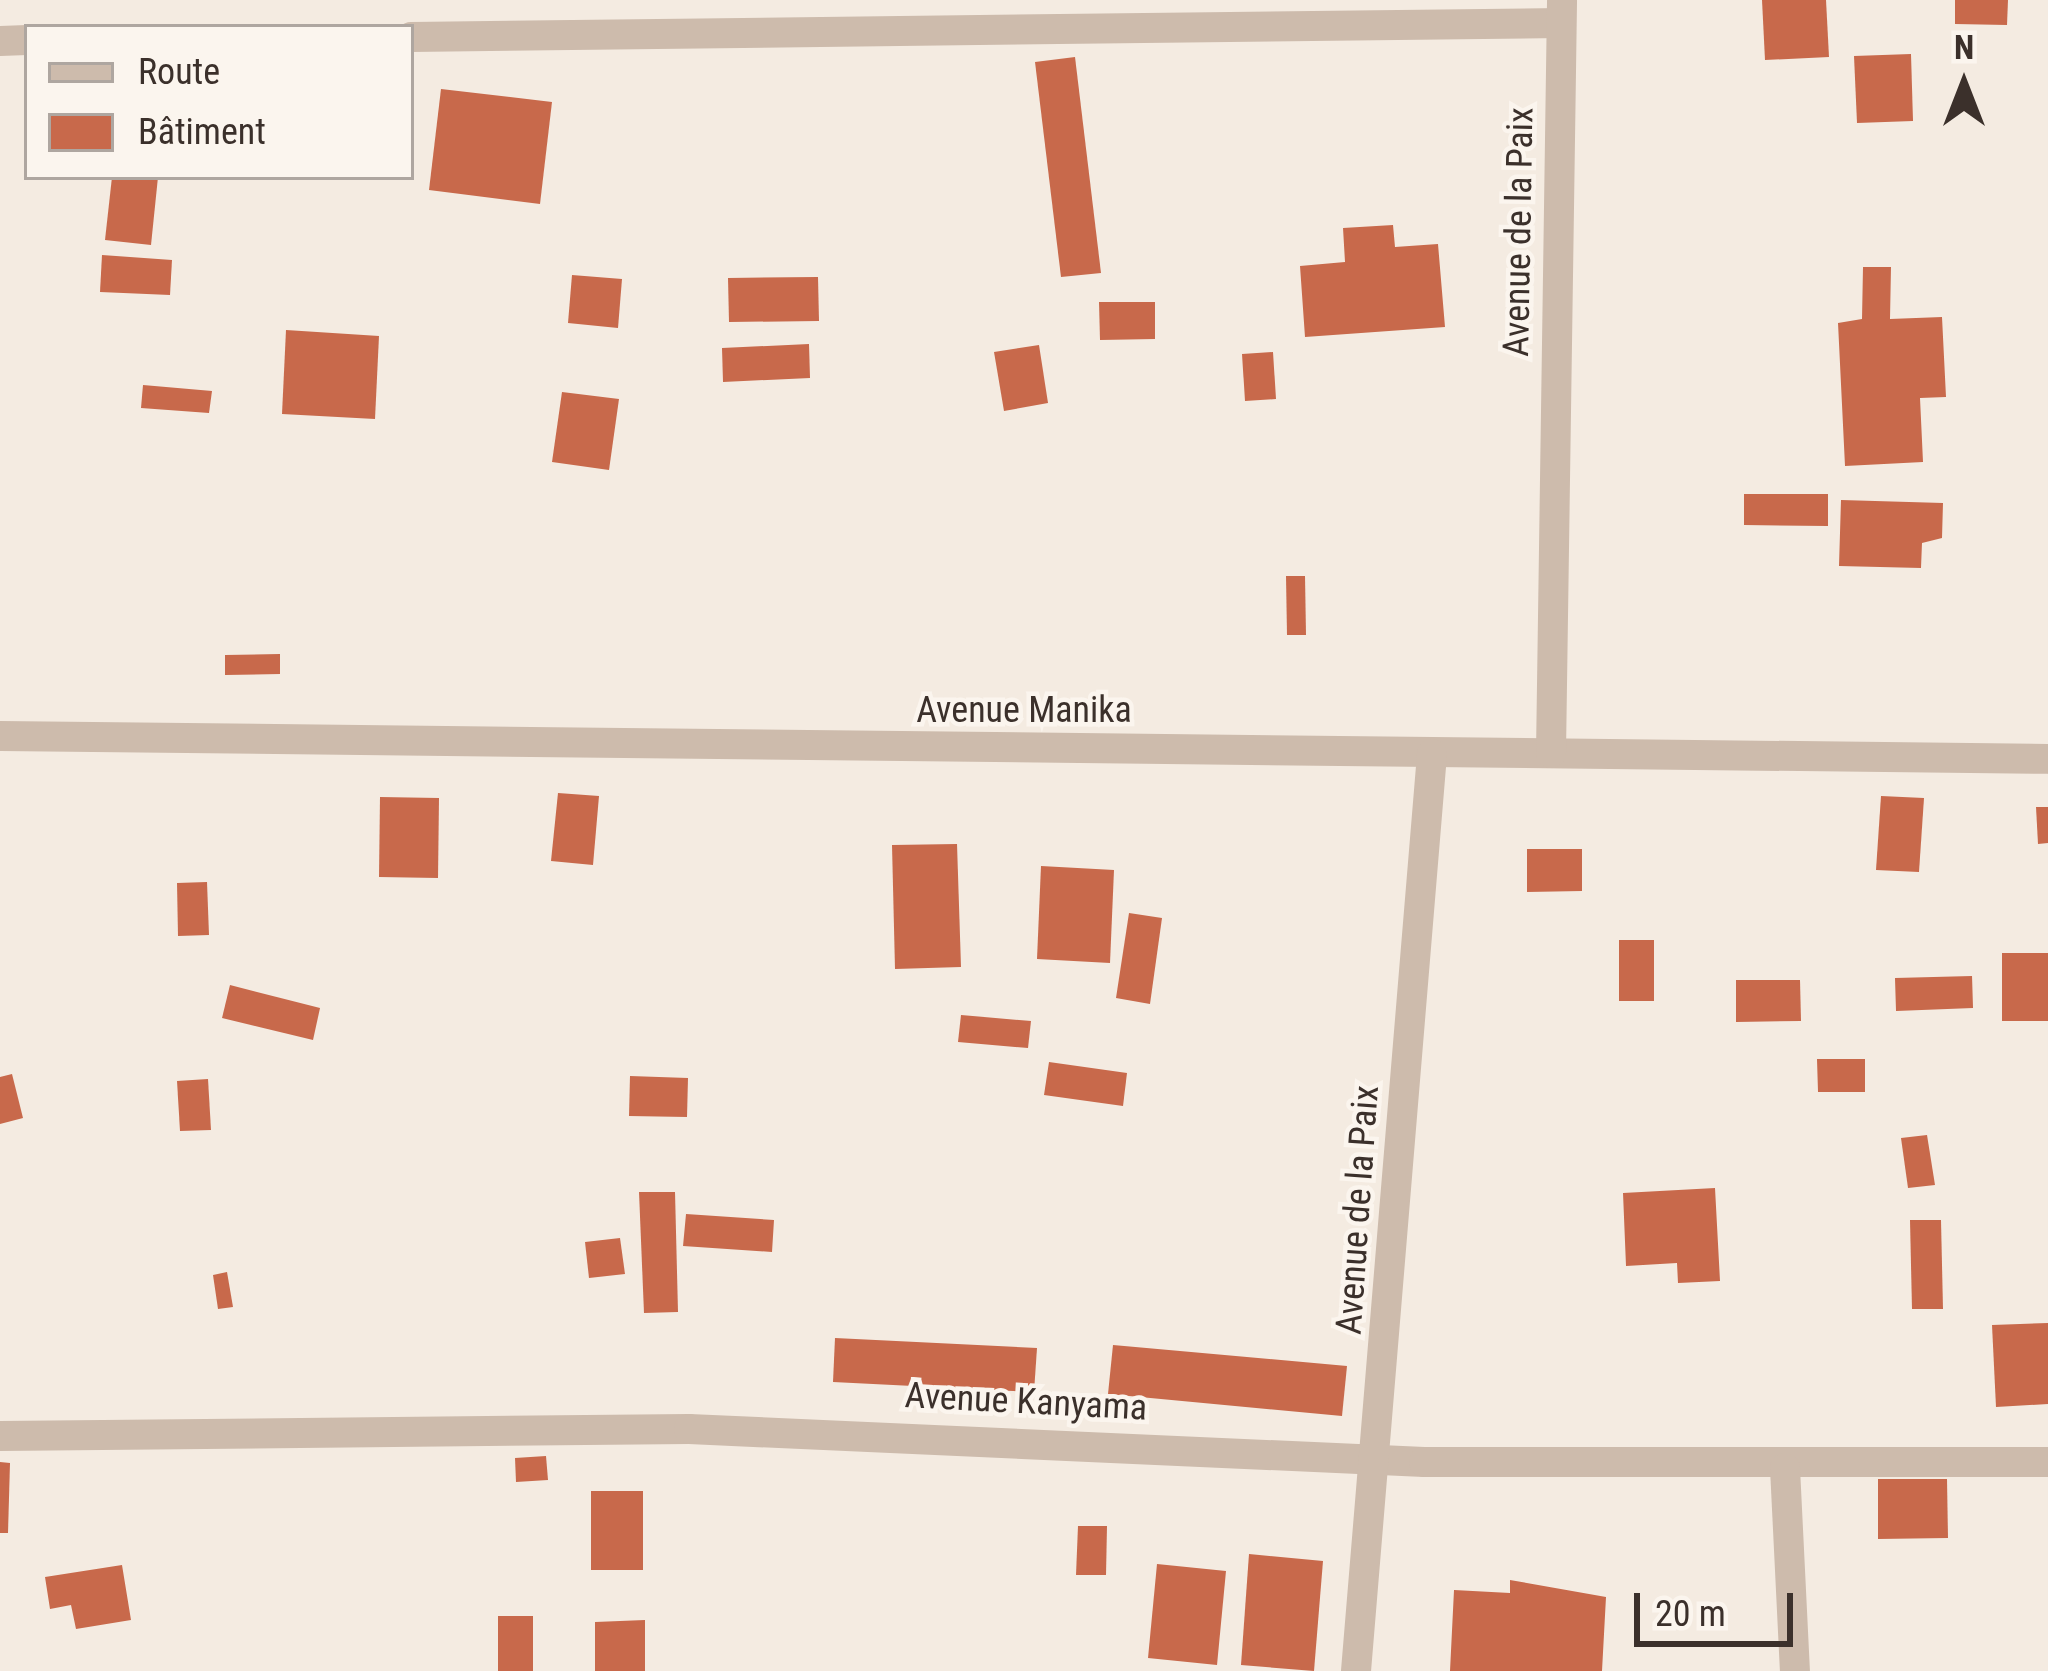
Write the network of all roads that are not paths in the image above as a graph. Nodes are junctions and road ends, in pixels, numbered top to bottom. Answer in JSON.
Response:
{"nodes":[{"id":1,"x":1562,"y":12,"type":"edge"},
{"id":2,"x":414,"y":37,"type":"edge"},
{"id":3,"x":0,"y":736,"type":"edge"},
{"id":4,"x":1551,"y":753,"type":"junction"},
{"id":5,"x":1432,"y":754,"type":"junction"},
{"id":6,"x":2048,"y":759,"type":"edge"},
{"id":7,"x":0,"y":1436,"type":"edge"},
{"id":8,"x":1378,"y":1458,"type":"junction"},
{"id":9,"x":2048,"y":1462,"type":"edge"},
{"id":10,"x":1785,"y":1468,"type":"junction"},
{"id":11,"x":1356,"y":1671,"type":"edge"},
{"id":12,"x":1795,"y":1671,"type":"edge"}],
"edges":[{"from":1,"to":2,"type":"street"},
{"from":1,"to":4,"type":"street","name":"Avenue de la Paix"},
{"from":3,"to":5,"type":"street","name":"Avenue Manika"},
{"from":4,"to":5,"type":"street","name":"Avenue Manika"},
{"from":4,"to":6,"type":"street","name":"Avenue Manika"},
{"from":5,"to":8,"type":"street","name":"Avenue de la Paix"},
{"from":7,"to":8,"type":"street","name":"Avenue Kanyama"},
{"from":8,"to":10,"type":"street","name":"Avenue Kanyama"},
{"from":8,"to":11,"type":"street","name":"Avenue de la Paix"},
{"from":9,"to":10,"type":"street","name":"Avenue Kanyama"},
{"from":10,"to":12,"type":"street"}]}
